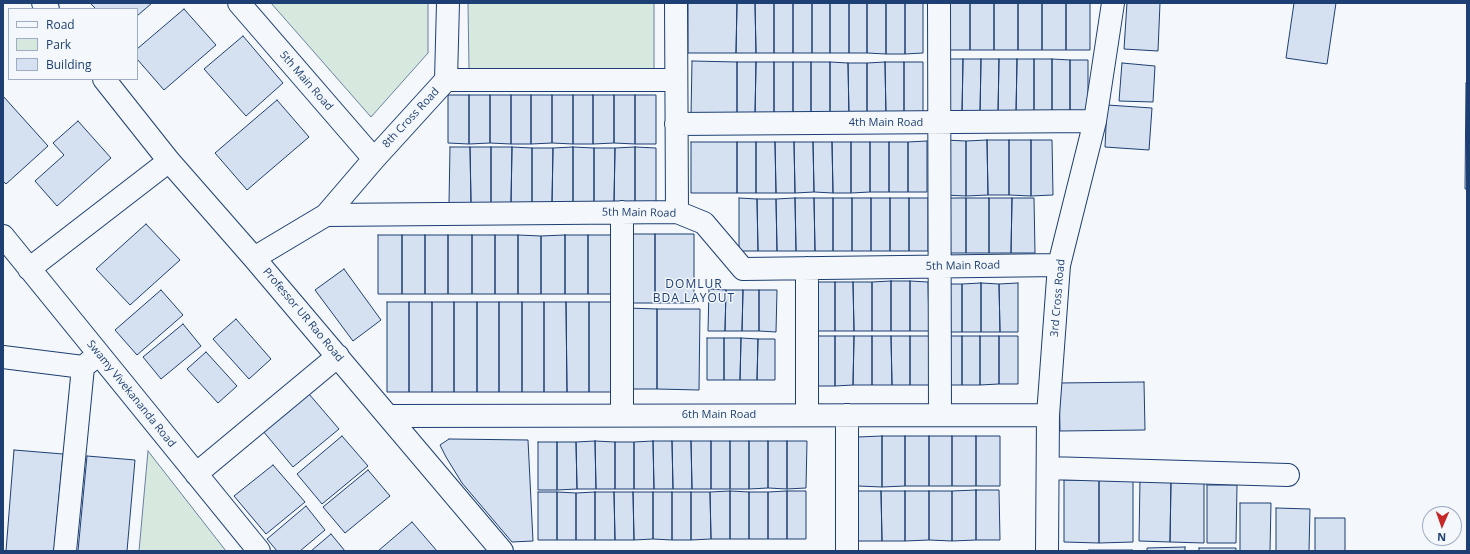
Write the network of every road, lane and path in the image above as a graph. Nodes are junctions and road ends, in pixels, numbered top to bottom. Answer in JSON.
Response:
{"nodes":[{"id":1,"x":239,"y":3,"type":"edge"},
{"id":2,"x":448,"y":3,"type":"edge"},
{"id":3,"x":676,"y":3,"type":"edge"},
{"id":4,"x":939,"y":3,"type":"edge"},
{"id":5,"x":1112,"y":3,"type":"edge"},
{"id":6,"x":105,"y":80,"type":"edge"},
{"id":7,"x":446,"y":80,"type":"junction"},
{"id":8,"x":676,"y":80,"type":"junction"},
{"id":9,"x":1095,"y":121,"type":"junction"},
{"id":10,"x":939,"y":122,"type":"junction"},
{"id":11,"x":676,"y":124,"type":"junction"},
{"id":12,"x":374,"y":159,"type":"junction"},
{"id":13,"x":170,"y":161,"type":"junction"},
{"id":14,"x":622,"y":212,"type":"junction"},
{"id":15,"x":677,"y":212,"type":"junction"},
{"id":16,"x":326,"y":215,"type":"junction"},
{"id":17,"x":3,"y":236,"type":"edge"},
{"id":18,"x":254,"y":258,"type":"junction"},
{"id":19,"x":1059,"y":265,"type":"junction"},
{"id":20,"x":940,"y":267,"type":"junction"},
{"id":21,"x":29,"y":268,"type":"junction"},
{"id":22,"x":807,"y":268,"type":"junction"},
{"id":23,"x":338,"y":356,"type":"junction"},
{"id":24,"x":3,"y":357,"type":"edge"},
{"id":25,"x":91,"y":360,"type":"junction"},
{"id":26,"x":622,"y":415,"type":"junction"},
{"id":27,"x":807,"y":415,"type":"junction"},
{"id":28,"x":847,"y":415,"type":"junction"},
{"id":29,"x":940,"y":415,"type":"junction"},
{"id":30,"x":1048,"y":415,"type":"junction"},
{"id":31,"x":389,"y":416,"type":"junction"},
{"id":32,"x":1048,"y":468,"type":"junction"},
{"id":33,"x":196,"y":474,"type":"junction"},
{"id":34,"x":1288,"y":475,"type":"dead end"},
{"id":35,"x":65,"y":551,"type":"edge"},
{"id":36,"x":259,"y":551,"type":"edge"},
{"id":37,"x":502,"y":551,"type":"edge"},
{"id":38,"x":848,"y":551,"type":"edge"},
{"id":39,"x":1048,"y":551,"type":"edge"}],
"edges":[{"from":1,"to":12,"type":"street","name":"5th Main Road"},
{"from":2,"to":7,"type":"street","name":"8th Cross Road"},
{"from":3,"to":8,"type":"street"},
{"from":4,"to":10,"type":"street"},
{"from":5,"to":9,"type":"street","name":"3rd Cross Road"},
{"from":6,"to":13,"type":"street","name":"Professor UR Rao Road"},
{"from":7,"to":8,"type":"street"},
{"from":7,"to":12,"type":"street","name":"8th Cross Road"},
{"from":8,"to":11,"type":"street"},
{"from":9,"to":10,"type":"street","name":"4th Main Road"},
{"from":9,"to":19,"type":"street","name":"3rd Cross Road"},
{"from":10,"to":11,"type":"street","name":"4th Main Road"},
{"from":10,"to":20,"type":"street"},
{"from":11,"to":15,"type":"street"},
{"from":12,"to":16,"type":"street","name":"8th Cross Road"},
{"from":13,"to":18,"type":"street","name":"Professor UR Rao Road"},
{"from":13,"to":21,"type":"street"},
{"from":14,"to":15,"type":"street","name":"5th Main Road"},
{"from":14,"to":16,"type":"street","name":"5th Main Road"},
{"from":14,"to":26,"type":"street"},
{"from":15,"to":22,"type":"street","name":"5th Main Road"},
{"from":16,"to":18,"type":"street"},
{"from":17,"to":21,"type":"street","name":"Swamy Vivekananda Road"},
{"from":18,"to":23,"type":"street","name":"Professor UR Rao Road"},
{"from":19,"to":20,"type":"street","name":"5th Main Road"},
{"from":19,"to":30,"type":"street","name":"3rd Cross Road"},
{"from":20,"to":22,"type":"street","name":"5th Main Road"},
{"from":20,"to":29,"type":"street"},
{"from":21,"to":25,"type":"street","name":"Swamy Vivekananda Road"},
{"from":22,"to":27,"type":"street"},
{"from":23,"to":31,"type":"street","name":"Professor UR Rao Road"},
{"from":23,"to":33,"type":"street"},
{"from":24,"to":25,"type":"street"},
{"from":25,"to":33,"type":"street","name":"Swamy Vivekananda Road"},
{"from":25,"to":35,"type":"street"},
{"from":26,"to":27,"type":"street","name":"6th Main Road"},
{"from":26,"to":31,"type":"street","name":"6th Main Road"},
{"from":27,"to":28,"type":"street","name":"6th Main Road"},
{"from":28,"to":29,"type":"street","name":"6th Main Road"},
{"from":28,"to":38,"type":"street"},
{"from":29,"to":30,"type":"street","name":"6th Main Road"},
{"from":30,"to":32,"type":"street","name":"3rd Cross Road"},
{"from":31,"to":37,"type":"street","name":"Professor UR Rao Road"},
{"from":32,"to":34,"type":"street"},
{"from":32,"to":39,"type":"street","name":"3rd Cross Road"},
{"from":33,"to":36,"type":"street","name":"Swamy Vivekananda Road"}]}
